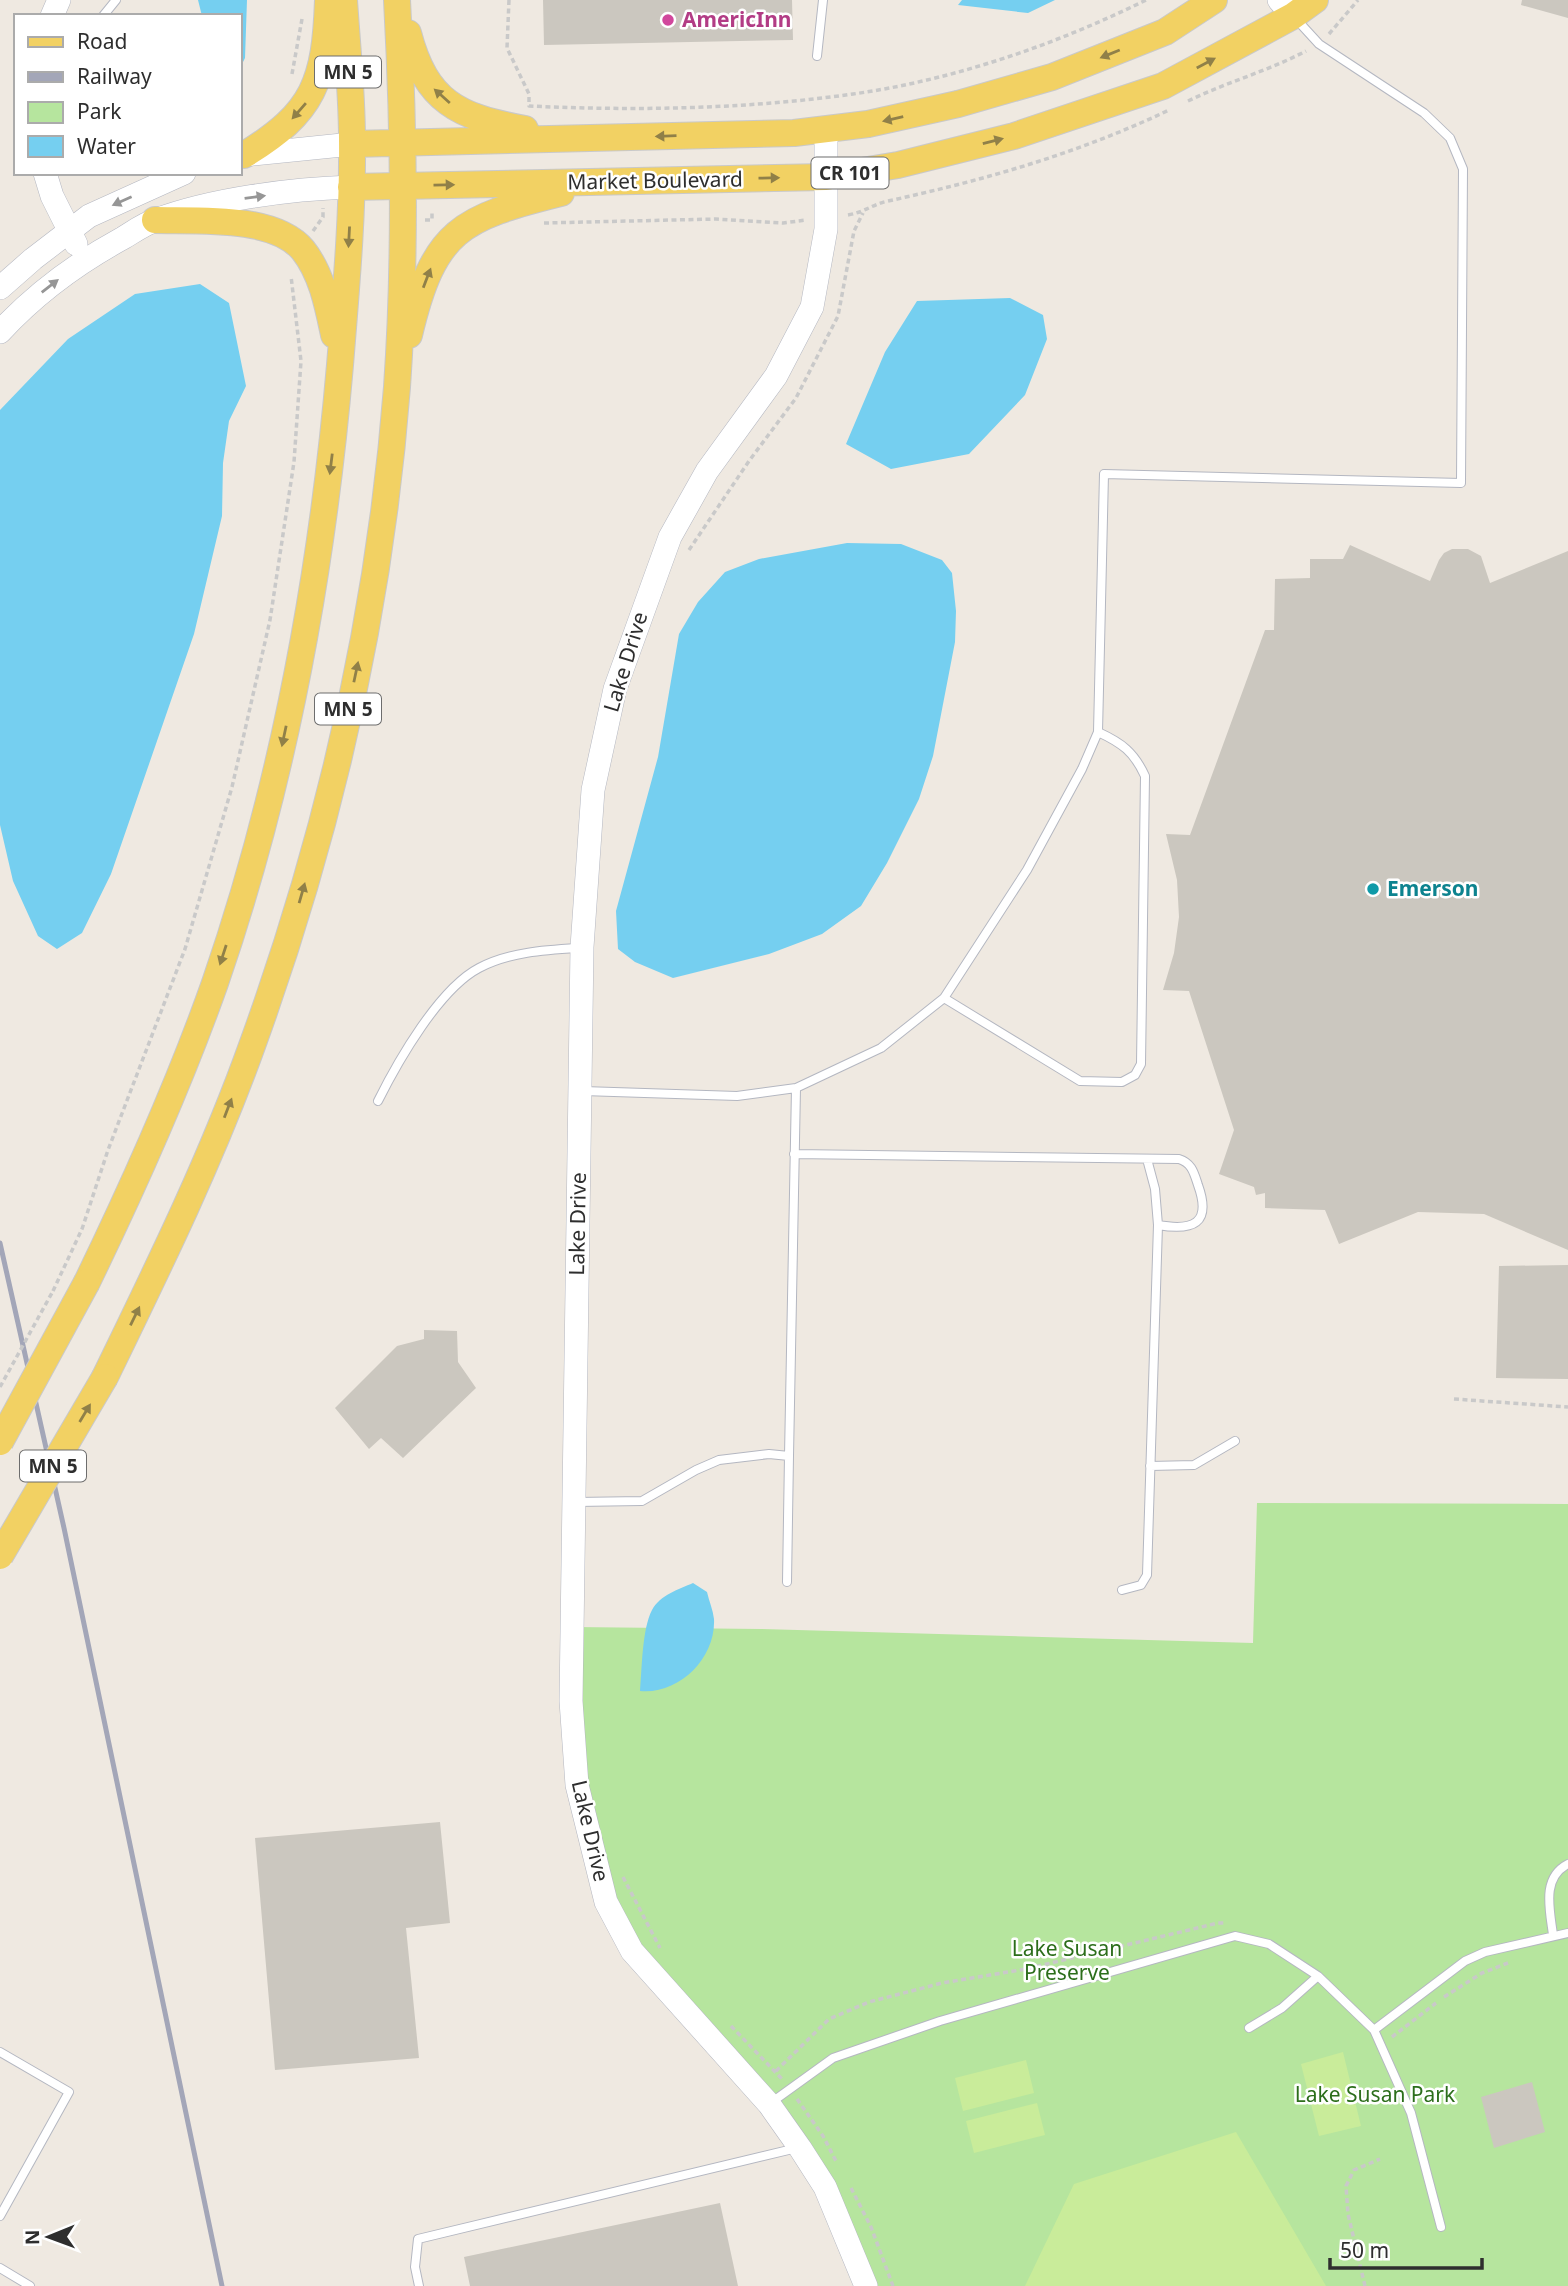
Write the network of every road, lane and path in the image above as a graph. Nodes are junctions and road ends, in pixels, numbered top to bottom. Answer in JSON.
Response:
{"nodes":[{"id":1,"x":116,"y":0,"type":"edge"},
{"id":2,"x":328,"y":0,"type":"edge"},
{"id":3,"x":344,"y":0,"type":"edge"},
{"id":4,"x":400,"y":0,"type":"edge"},
{"id":5,"x":509,"y":0,"type":"edge"},
{"id":6,"x":823,"y":0,"type":"edge"},
{"id":7,"x":1146,"y":0,"type":"edge"},
{"id":8,"x":1214,"y":0,"type":"edge"},
{"id":9,"x":1315,"y":0,"type":"edge"},
{"id":10,"x":1286,"y":8,"type":"edge"},
{"id":11,"x":303,"y":13,"type":"dead end"},
{"id":12,"x":105,"y":14,"type":"edge"},
{"id":13,"x":817,"y":55,"type":"dead end"},
{"id":14,"x":291,"y":77,"type":"dead end"},
{"id":15,"x":826,"y":129,"type":"junction"},
{"id":16,"x":575,"y":138,"type":"junction"},
{"id":17,"x":402,"y":142,"type":"junction"},
{"id":18,"x":352,"y":144,"type":"junction"},
{"id":19,"x":242,"y":155,"type":"edge"},
{"id":20,"x":46,"y":175,"type":"edge"},
{"id":21,"x":180,"y":175,"type":"edge"},
{"id":22,"x":826,"y":177,"type":"junction"},
{"id":23,"x":609,"y":181,"type":"junction"},
{"id":24,"x":402,"y":186,"type":"junction"},
{"id":25,"x":351,"y":187,"type":"junction"},
{"id":26,"x":322,"y":188,"type":"junction"},
{"id":27,"x":432,"y":212,"type":"dead end"},
{"id":28,"x":826,"y":218,"type":"junction"},
{"id":29,"x":155,"y":220,"type":"junction"},
{"id":30,"x":425,"y":220,"type":"dead end"},
{"id":31,"x":537,"y":223,"type":"dead end"},
{"id":32,"x":69,"y":231,"type":"junction"},
{"id":33,"x":302,"y":249,"type":"junction"},
{"id":34,"x":84,"y":259,"type":"junction"},
{"id":35,"x":0,"y":288,"type":"edge"},
{"id":36,"x":0,"y":332,"type":"edge"},
{"id":37,"x":397,"y":391,"type":"junction"},
{"id":38,"x":337,"y":396,"type":"junction"},
{"id":39,"x":686,"y":555,"type":"dead end"},
{"id":40,"x":1098,"y":732,"type":"junction"},
{"id":41,"x":582,"y":947,"type":"junction"},
{"id":42,"x":944,"y":998,"type":"junction"},
{"id":43,"x":796,"y":1088,"type":"junction"},
{"id":44,"x":580,"y":1091,"type":"junction"},
{"id":45,"x":378,"y":1101,"type":"dead end"},
{"id":46,"x":794,"y":1154,"type":"junction"},
{"id":47,"x":1147,"y":1160,"type":"junction"},
{"id":48,"x":1158,"y":1225,"type":"junction"},
{"id":49,"x":0,"y":1387,"type":"edge"},
{"id":50,"x":1454,"y":1399,"type":"dead end"},
{"id":51,"x":1568,"y":1407,"type":"edge"},
{"id":52,"x":1235,"y":1441,"type":"dead end"},
{"id":53,"x":0,"y":1442,"type":"edge"},
{"id":54,"x":789,"y":1456,"type":"junction"},
{"id":55,"x":1150,"y":1466,"type":"junction"},
{"id":56,"x":574,"y":1502,"type":"junction"},
{"id":57,"x":0,"y":1556,"type":"edge"},
{"id":58,"x":787,"y":1582,"type":"dead end"},
{"id":59,"x":1122,"y":1590,"type":"dead end"},
{"id":60,"x":1568,"y":1864,"type":"edge"},
{"id":61,"x":622,"y":1875,"type":"dead end"},
{"id":62,"x":1228,"y":1924,"type":"dead end"},
{"id":63,"x":1568,"y":1933,"type":"edge"},
{"id":64,"x":1553,"y":1935,"type":"junction"},
{"id":65,"x":667,"y":1955,"type":"dead end"},
{"id":66,"x":1508,"y":1963,"type":"dead end"},
{"id":67,"x":1318,"y":1976,"type":"junction"},
{"id":68,"x":724,"y":2020,"type":"dead end"},
{"id":69,"x":1382,"y":2024,"type":"junction"},
{"id":70,"x":1249,"y":2028,"type":"dead end"},
{"id":71,"x":1374,"y":2030,"type":"junction"},
{"id":72,"x":0,"y":2052,"type":"edge"},
{"id":73,"x":776,"y":2071,"type":"junction"},
{"id":74,"x":790,"y":2089,"type":"junction"},
{"id":75,"x":769,"y":2104,"type":"junction"},
{"id":76,"x":800,"y":2148,"type":"junction"},
{"id":77,"x":1380,"y":2159,"type":"dead end"},
{"id":78,"x":841,"y":2170,"type":"dead end"},
{"id":79,"x":847,"y":2181,"type":"dead end"},
{"id":80,"x":0,"y":2216,"type":"edge"},
{"id":81,"x":1441,"y":2227,"type":"dead end"},
{"id":82,"x":0,"y":2268,"type":"edge"},
{"id":83,"x":30,"y":2286,"type":"edge"},
{"id":84,"x":419,"y":2286,"type":"edge"},
{"id":85,"x":866,"y":2286,"type":"edge"},
{"id":86,"x":893,"y":2286,"type":"edge"},
{"id":87,"x":1365,"y":2286,"type":"edge"}],
"edges":[{"from":1,"to":12,"type":"lane"},
{"from":2,"to":19,"type":"main road","one_way":true},
{"from":3,"to":18,"type":"main road","number":"MN 5"},
{"from":16,"to":4,"type":"main road","one_way":true},
{"from":4,"to":17,"type":"main road","number":"MN 5"},
{"from":5,"to":7,"type":"path"},
{"from":6,"to":13,"type":"lane"},
{"from":8,"to":15,"type":"main road","number":"CR 101","one_way":true},
{"from":9,"to":10,"type":"main road","name":"Market Boulevard","number":"CR 101"},
{"from":22,"to":10,"type":"main road","name":"Market Boulevard","number":"CR 101","one_way":true},
{"from":10,"to":40,"type":"lane"},
{"from":11,"to":14,"type":"path"},
{"from":15,"to":16,"type":"main road","number":"CR 101","one_way":true},
{"from":15,"to":22,"type":"street","name":"Lake Drive"},
{"from":16,"to":17,"type":"main road","number":"CR 101"},
{"from":17,"to":18,"type":"main road","number":"CR 101"},
{"from":17,"to":24,"type":"main road","number":"MN 5"},
{"from":18,"to":19,"type":"street"},
{"from":18,"to":25,"type":"main road","number":"MN 5"},
{"from":20,"to":32,"type":"street"},
{"from":21,"to":32,"type":"street","one_way":true},
{"from":23,"to":22,"type":"main road","name":"Market Boulevard","number":"CR 101","one_way":true},
{"from":22,"to":28,"type":"street","name":"Lake Drive"},
{"from":24,"to":23,"type":"main road","name":"Market Boulevard","number":"CR 101","one_way":true},
{"from":37,"to":23,"type":"main road","one_way":true},
{"from":24,"to":25,"type":"main road","name":"Market Boulevard","number":"CR 101"},
{"from":24,"to":37,"type":"main road","number":"MN 5"},
{"from":25,"to":26,"type":"street","name":"Market Boulevard"},
{"from":25,"to":38,"type":"main road","number":"MN 5","one_way":true},
{"from":29,"to":26,"type":"street","name":"Market Boulevard","one_way":true},
{"from":26,"to":33,"type":"path"},
{"from":27,"to":30,"type":"path"},
{"from":28,"to":31,"type":"path"},
{"from":28,"to":39,"type":"path"},
{"from":28,"to":41,"type":"street","name":"Lake Drive"},
{"from":29,"to":33,"type":"main road"},
{"from":29,"to":34,"type":"street","name":"Market Boulevard"},
{"from":32,"to":34,"type":"street"},
{"from":32,"to":35,"type":"street"},
{"from":33,"to":38,"type":"main road"},
{"from":33,"to":49,"type":"path","bridge":true},
{"from":36,"to":34,"type":"street","name":"Market Boulevard","one_way":true},
{"from":57,"to":37,"type":"main road","number":"MN 5","one_way":true,"bridge":true},
{"from":38,"to":53,"type":"main road","number":"MN 5","one_way":true,"bridge":true},
{"from":40,"to":42,"type":"lane"},
{"from":40,"to":42,"type":"lane"},
{"from":41,"to":44,"type":"street","name":"Lake Drive"},
{"from":41,"to":45,"type":"lane"},
{"from":42,"to":43,"type":"lane"},
{"from":43,"to":44,"type":"lane"},
{"from":43,"to":46,"type":"lane"},
{"from":44,"to":56,"type":"street","name":"Lake Drive"},
{"from":46,"to":47,"type":"lane"},
{"from":46,"to":54,"type":"lane"},
{"from":47,"to":48,"type":"lane"},
{"from":47,"to":48,"type":"lane"},
{"from":48,"to":55,"type":"lane"},
{"from":50,"to":51,"type":"path"},
{"from":52,"to":55,"type":"lane"},
{"from":54,"to":56,"type":"lane"},
{"from":54,"to":58,"type":"lane"},
{"from":55,"to":59,"type":"lane"},
{"from":56,"to":75,"type":"street","name":"Lake Drive"},
{"from":60,"to":64,"type":"lane"},
{"from":61,"to":65,"type":"path"},
{"from":62,"to":73,"type":"path"},
{"from":63,"to":64,"type":"lane"},
{"from":64,"to":69,"type":"lane"},
{"from":66,"to":69,"type":"path"},
{"from":67,"to":70,"type":"lane"},
{"from":67,"to":71,"type":"lane"},
{"from":67,"to":74,"type":"lane"},
{"from":68,"to":73,"type":"path"},
{"from":69,"to":71,"type":"lane"},
{"from":71,"to":81,"type":"lane"},
{"from":72,"to":80,"type":"lane"},
{"from":73,"to":74,"type":"path"},
{"from":74,"to":75,"type":"lane"},
{"from":74,"to":78,"type":"path"},
{"from":75,"to":76,"type":"street","name":"Lake Drive"},
{"from":76,"to":84,"type":"lane"},
{"from":76,"to":85,"type":"street","name":"Lake Drive"},
{"from":77,"to":87,"type":"path"},
{"from":79,"to":86,"type":"path"},
{"from":82,"to":83,"type":"lane"}]}
